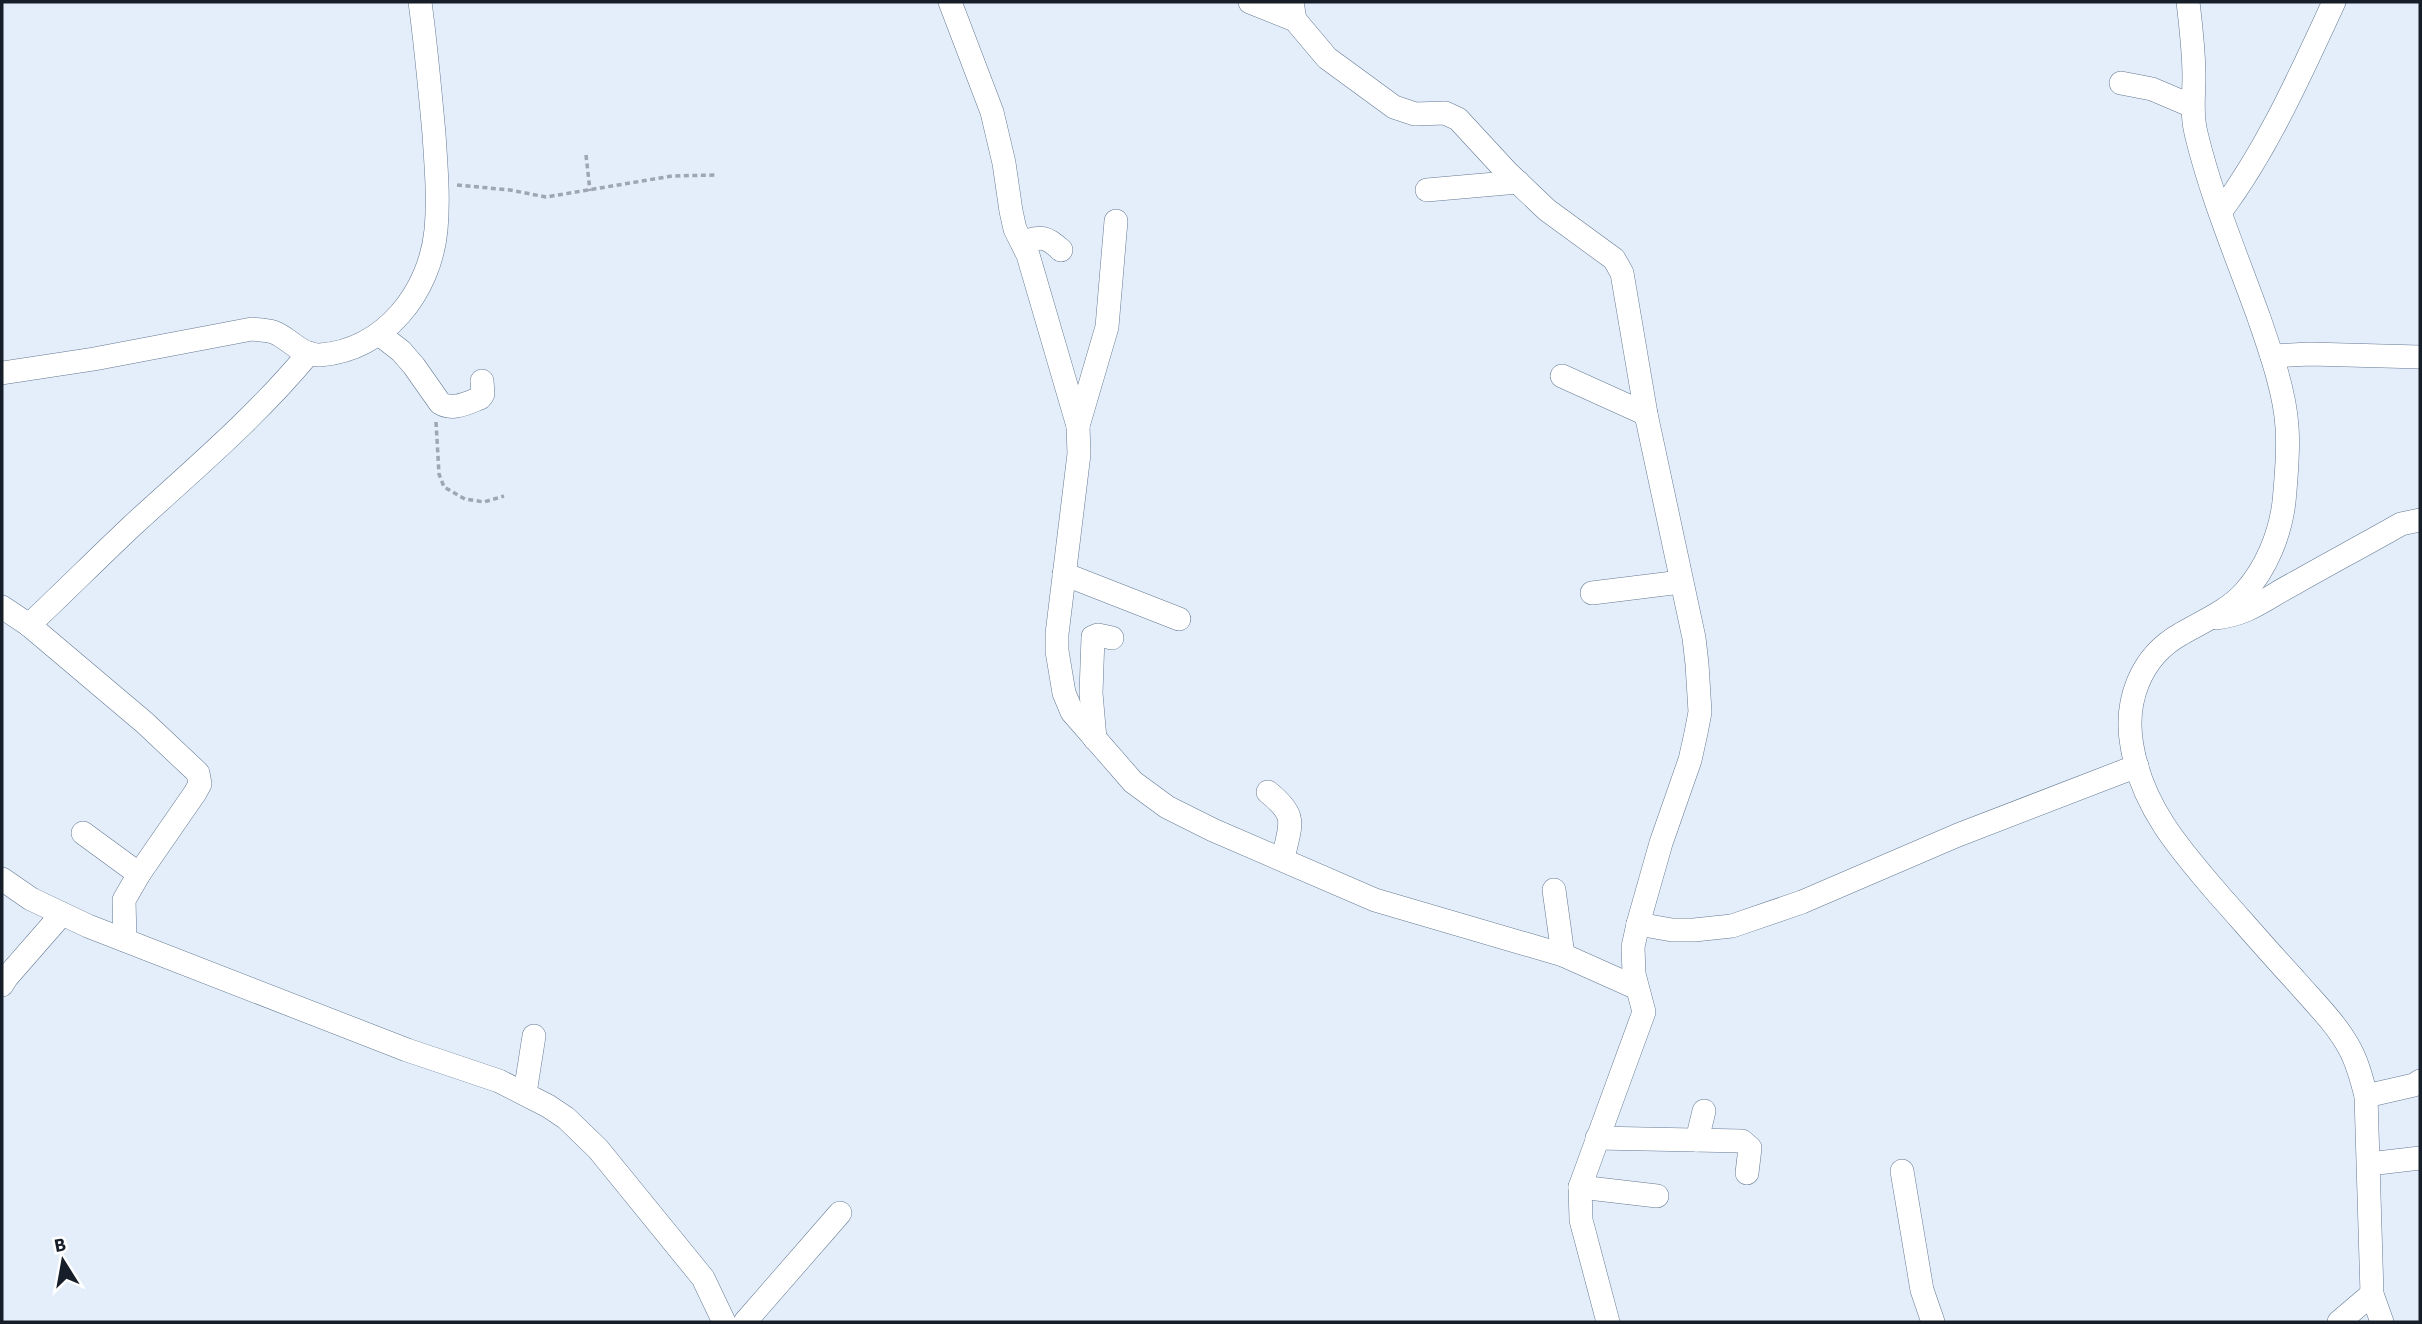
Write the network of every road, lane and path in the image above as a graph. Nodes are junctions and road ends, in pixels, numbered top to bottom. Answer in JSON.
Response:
{"nodes":[{"id":1,"x":420,"y":2,"type":"edge"},
{"id":2,"x":950,"y":2,"type":"edge"},
{"id":3,"x":1250,"y":2,"type":"edge"},
{"id":4,"x":2188,"y":2,"type":"edge"},
{"id":5,"x":2334,"y":2,"type":"edge"},
{"id":6,"x":1294,"y":11,"type":"edge"},
{"id":7,"x":2121,"y":83,"type":"dead end"},
{"id":8,"x":2192,"y":106,"type":"junction"},
{"id":9,"x":586,"y":155,"type":"dead end"},
{"id":10,"x":716,"y":175,"type":"dead end"},
{"id":11,"x":1518,"y":182,"type":"junction"},
{"id":12,"x":438,"y":184,"type":"junction"},
{"id":13,"x":1427,"y":190,"type":"dead end"},
{"id":14,"x":590,"y":191,"type":"junction"},
{"id":15,"x":2221,"y":211,"type":"junction"},
{"id":16,"x":1116,"y":220,"type":"dead end"},
{"id":17,"x":1022,"y":242,"type":"junction"},
{"id":18,"x":1061,"y":250,"type":"dead end"},
{"id":19,"x":379,"y":334,"type":"junction"},
{"id":20,"x":309,"y":353,"type":"junction"},
{"id":21,"x":2272,"y":356,"type":"junction"},
{"id":22,"x":2420,"y":357,"type":"edge"},
{"id":23,"x":2,"y":373,"type":"edge"},
{"id":24,"x":1562,"y":376,"type":"dead end"},
{"id":25,"x":481,"y":381,"type":"dead end"},
{"id":26,"x":434,"y":396,"type":"junction"},
{"id":27,"x":1646,"y":414,"type":"junction"},
{"id":28,"x":1078,"y":426,"type":"junction"},
{"id":29,"x":504,"y":496,"type":"dead end"},
{"id":30,"x":2420,"y":520,"type":"edge"},
{"id":31,"x":1064,"y":573,"type":"junction"},
{"id":32,"x":1681,"y":582,"type":"junction"},
{"id":33,"x":1592,"y":593,"type":"dead end"},
{"id":34,"x":2,"y":607,"type":"edge"},
{"id":35,"x":2213,"y":618,"type":"junction"},
{"id":36,"x":1179,"y":619,"type":"dead end"},
{"id":37,"x":29,"y":625,"type":"junction"},
{"id":38,"x":1112,"y":638,"type":"dead end"},
{"id":39,"x":1095,"y":739,"type":"junction"},
{"id":40,"x":2137,"y":766,"type":"junction"},
{"id":41,"x":1268,"y":792,"type":"dead end"},
{"id":42,"x":83,"y":833,"type":"dead end"},
{"id":43,"x":1283,"y":859,"type":"junction"},
{"id":44,"x":139,"y":874,"type":"junction"},
{"id":45,"x":4,"y":884,"type":"edge"},
{"id":46,"x":1553,"y":890,"type":"dead end"},
{"id":47,"x":62,"y":914,"type":"junction"},
{"id":48,"x":1637,"y":924,"type":"junction"},
{"id":49,"x":125,"y":940,"type":"junction"},
{"id":50,"x":1563,"y":955,"type":"junction"},
{"id":51,"x":2,"y":985,"type":"edge"},
{"id":52,"x":1637,"y":988,"type":"junction"},
{"id":53,"x":534,"y":1036,"type":"dead end"},
{"id":54,"x":2420,"y":1081,"type":"edge"},
{"id":55,"x":525,"y":1093,"type":"junction"},
{"id":56,"x":2366,"y":1096,"type":"junction"},
{"id":57,"x":1704,"y":1111,"type":"dead end"},
{"id":58,"x":1597,"y":1138,"type":"junction"},
{"id":59,"x":1697,"y":1140,"type":"junction"},
{"id":60,"x":2420,"y":1158,"type":"edge"},
{"id":61,"x":2369,"y":1164,"type":"junction"},
{"id":62,"x":1902,"y":1171,"type":"dead end"},
{"id":63,"x":1747,"y":1173,"type":"dead end"},
{"id":64,"x":1580,"y":1187,"type":"junction"},
{"id":65,"x":1657,"y":1196,"type":"dead end"},
{"id":66,"x":840,"y":1213,"type":"dead end"},
{"id":67,"x":2372,"y":1294,"type":"junction"},
{"id":68,"x":724,"y":1322,"type":"edge"},
{"id":69,"x":745,"y":1322,"type":"edge"},
{"id":70,"x":1608,"y":1322,"type":"edge"},
{"id":71,"x":1933,"y":1322,"type":"edge"},
{"id":72,"x":2339,"y":1322,"type":"edge"},
{"id":73,"x":2382,"y":1322,"type":"edge"}],
"edges":[{"from":1,"to":12,"type":"street"},
{"from":2,"to":17,"type":"street"},
{"from":3,"to":6,"type":"street"},
{"from":4,"to":8,"type":"street"},
{"from":5,"to":15,"type":"street"},
{"from":6,"to":11,"type":"street"},
{"from":7,"to":8,"type":"street"},
{"from":8,"to":15,"type":"street"},
{"from":9,"to":14,"type":"path"},
{"from":10,"to":14,"type":"path"},
{"from":11,"to":13,"type":"street"},
{"from":11,"to":27,"type":"street"},
{"from":12,"to":14,"type":"path"},
{"from":12,"to":19,"type":"street"},
{"from":15,"to":21,"type":"street"},
{"from":16,"to":28,"type":"street"},
{"from":17,"to":18,"type":"street"},
{"from":17,"to":28,"type":"street"},
{"from":19,"to":20,"type":"street"},
{"from":19,"to":26,"type":"street"},
{"from":20,"to":23,"type":"street"},
{"from":20,"to":37,"type":"street"},
{"from":21,"to":22,"type":"street"},
{"from":21,"to":35,"type":"street"},
{"from":24,"to":27,"type":"street"},
{"from":25,"to":26,"type":"street"},
{"from":26,"to":29,"type":"path"},
{"from":27,"to":32,"type":"street"},
{"from":28,"to":31,"type":"street"},
{"from":30,"to":35,"type":"street"},
{"from":31,"to":36,"type":"street"},
{"from":31,"to":39,"type":"street"},
{"from":32,"to":33,"type":"street"},
{"from":32,"to":48,"type":"street"},
{"from":34,"to":37,"type":"street"},
{"from":35,"to":40,"type":"street"},
{"from":37,"to":44,"type":"street"},
{"from":38,"to":39,"type":"street"},
{"from":39,"to":43,"type":"street"},
{"from":40,"to":48,"type":"street"},
{"from":40,"to":56,"type":"street"},
{"from":41,"to":43,"type":"street"},
{"from":42,"to":44,"type":"street"},
{"from":43,"to":50,"type":"street"},
{"from":44,"to":49,"type":"street"},
{"from":45,"to":47,"type":"street"},
{"from":46,"to":50,"type":"street"},
{"from":47,"to":49,"type":"street"},
{"from":47,"to":51,"type":"street"},
{"from":48,"to":52,"type":"street"},
{"from":49,"to":55,"type":"street"},
{"from":50,"to":52,"type":"street"},
{"from":52,"to":58,"type":"street"},
{"from":53,"to":55,"type":"street"},
{"from":54,"to":56,"type":"street"},
{"from":55,"to":68,"type":"street"},
{"from":56,"to":61,"type":"street"},
{"from":57,"to":59,"type":"street"},
{"from":58,"to":59,"type":"street"},
{"from":58,"to":64,"type":"street"},
{"from":59,"to":63,"type":"street"},
{"from":60,"to":61,"type":"street"},
{"from":61,"to":67,"type":"street"},
{"from":62,"to":71,"type":"street"},
{"from":64,"to":65,"type":"street"},
{"from":64,"to":70,"type":"street"},
{"from":66,"to":69,"type":"street"},
{"from":67,"to":72,"type":"street"},
{"from":67,"to":73,"type":"street"}]}
